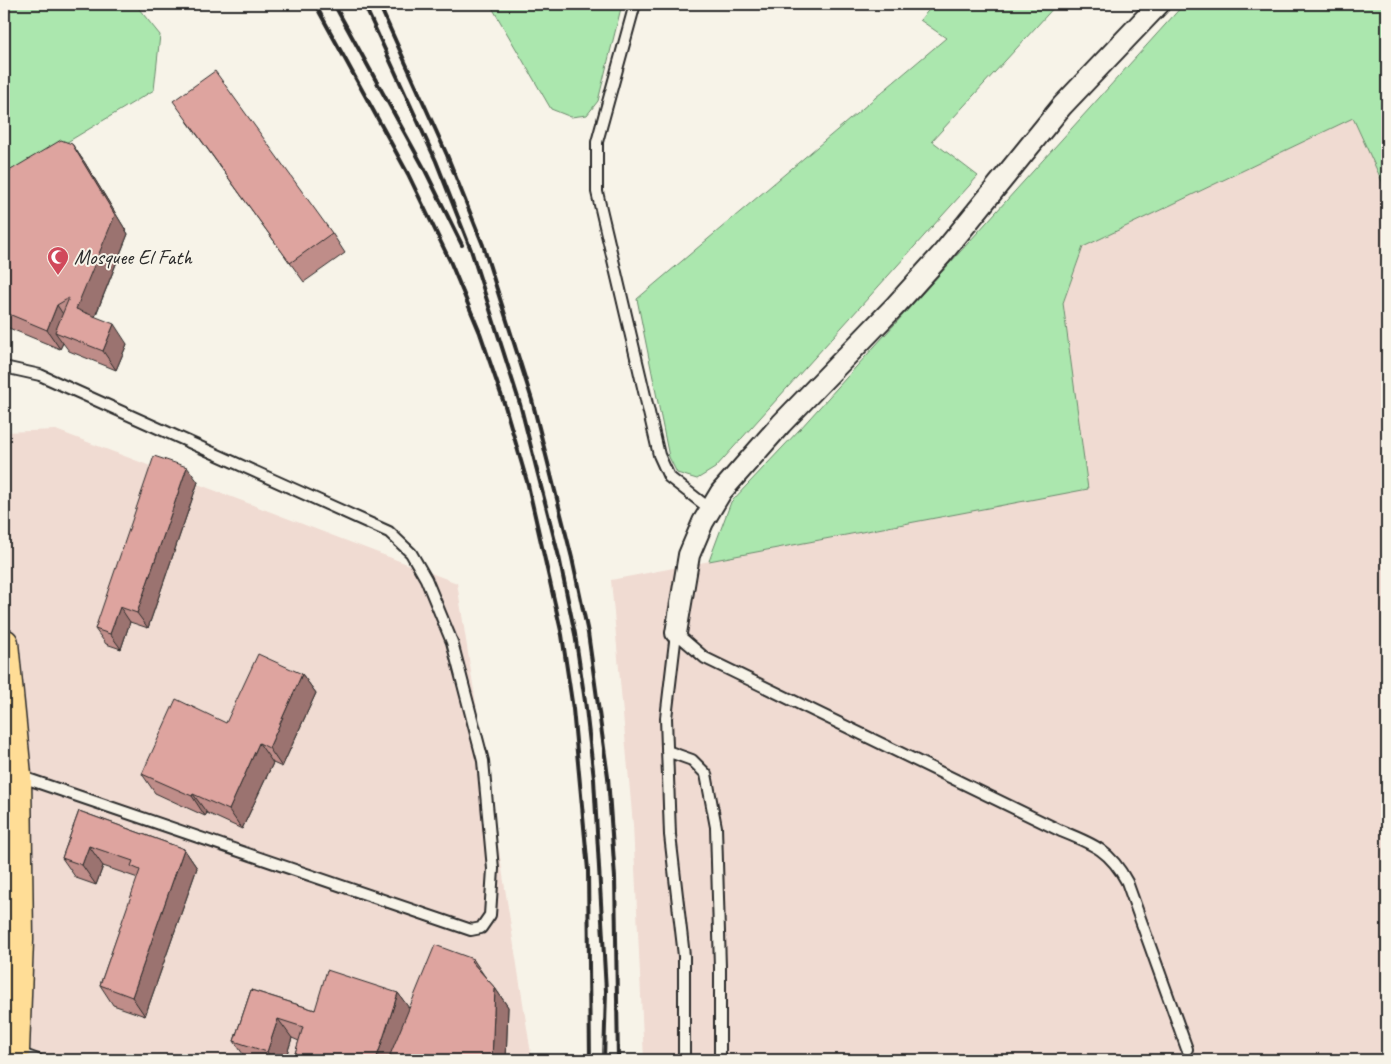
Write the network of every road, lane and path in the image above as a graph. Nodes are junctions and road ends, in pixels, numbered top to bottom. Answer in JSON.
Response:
{"nodes":[{"id":1,"x":635,"y":4,"type":"edge"},
{"id":2,"x":1159,"y":4,"type":"edge"},
{"id":3,"x":4,"y":367,"type":"edge"},
{"id":4,"x":710,"y":509,"type":"junction"},
{"id":5,"x":676,"y":633,"type":"junction"},
{"id":6,"x":4,"y":643,"type":"edge"},
{"id":7,"x":667,"y":751,"type":"junction"},
{"id":8,"x":17,"y":774,"type":"junction"},
{"id":9,"x":1187,"y":1049,"type":"dead end"},
{"id":10,"x":22,"y":1057,"type":"edge"},
{"id":11,"x":684,"y":1060,"type":"edge"},
{"id":12,"x":720,"y":1060,"type":"edge"}],
"edges":[{"from":1,"to":4,"type":"lane"},
{"from":2,"to":4,"type":"street"},
{"from":3,"to":8,"type":"lane"},
{"from":4,"to":5,"type":"street"},
{"from":5,"to":7,"type":"lane"},
{"from":5,"to":9,"type":"lane"},
{"from":6,"to":8,"type":"main road"},
{"from":7,"to":11,"type":"lane"},
{"from":7,"to":12,"type":"lane"},
{"from":8,"to":10,"type":"main road"}]}
